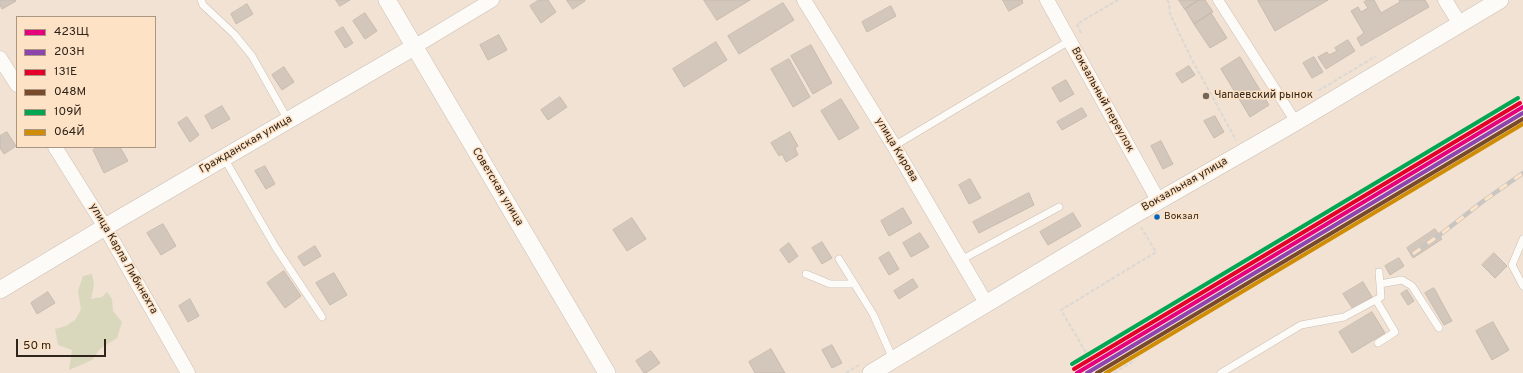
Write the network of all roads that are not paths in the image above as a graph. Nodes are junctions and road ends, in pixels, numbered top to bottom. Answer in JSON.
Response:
{"nodes":[{"id":1,"x":201,"y":0,"type":"edge"},
{"id":2,"x":387,"y":0,"type":"edge"},
{"id":3,"x":492,"y":0,"type":"edge"},
{"id":4,"x":804,"y":0,"type":"edge"},
{"id":5,"x":1046,"y":0,"type":"edge"},
{"id":6,"x":1218,"y":0,"type":"edge"},
{"id":7,"x":1445,"y":0,"type":"edge"},
{"id":8,"x":1500,"y":0,"type":"edge"},
{"id":9,"x":1460,"y":24,"type":"junction"},
{"id":10,"x":1070,"y":41,"type":"junction"},
{"id":11,"x":414,"y":47,"type":"junction"},
{"id":12,"x":0,"y":58,"type":"edge"},
{"id":13,"x":16,"y":83,"type":"edge"},
{"id":14,"x":289,"y":121,"type":"junction"},
{"id":15,"x":1296,"y":122,"type":"junction"},
{"id":16,"x":894,"y":146,"type":"junction"},
{"id":17,"x":57,"y":148,"type":"edge"},
{"id":18,"x":224,"y":158,"type":"junction"},
{"id":19,"x":1158,"y":200,"type":"junction"},
{"id":20,"x":1059,"y":207,"type":"dead end"},
{"id":21,"x":105,"y":227,"type":"junction"},
{"id":22,"x":1523,"y":239,"type":"edge"},
{"id":23,"x":839,"y":259,"type":"dead end"},
{"id":24,"x":961,"y":260,"type":"junction"},
{"id":25,"x":1379,"y":272,"type":"dead end"},
{"id":26,"x":806,"y":274,"type":"dead end"},
{"id":27,"x":854,"y":284,"type":"junction"},
{"id":28,"x":1380,"y":284,"type":"junction"},
{"id":29,"x":1523,"y":286,"type":"edge"},
{"id":30,"x":0,"y":290,"type":"edge"},
{"id":31,"x":1376,"y":300,"type":"junction"},
{"id":32,"x":986,"y":303,"type":"junction"},
{"id":33,"x":322,"y":317,"type":"dead end"},
{"id":34,"x":1438,"y":328,"type":"dead end"},
{"id":35,"x":1378,"y":343,"type":"dead end"},
{"id":36,"x":893,"y":359,"type":"junction"},
{"id":37,"x":188,"y":373,"type":"edge"},
{"id":38,"x":607,"y":373,"type":"edge"},
{"id":39,"x":871,"y":373,"type":"edge"},
{"id":40,"x":1221,"y":373,"type":"edge"}],
"edges":[{"from":1,"to":14,"type":"lane"},
{"from":2,"to":11,"type":"street","name":"Советская улица"},
{"from":3,"to":11,"type":"street","name":"Гражданская улица"},
{"from":4,"to":16,"type":"street","name":"улица Кирова"},
{"from":5,"to":10,"type":"street","name":"Вокзальный переулок"},
{"from":6,"to":15,"type":"street"},
{"from":7,"to":9,"type":"street"},
{"from":8,"to":9,"type":"street","name":"Вокзальная улица"},
{"from":9,"to":15,"type":"street","name":"Вокзальная улица"},
{"from":10,"to":16,"type":"lane"},
{"from":10,"to":19,"type":"street","name":"Вокзальный переулок"},
{"from":11,"to":14,"type":"street","name":"Гражданская улица"},
{"from":11,"to":38,"type":"street","name":"Советская улица"},
{"from":12,"to":13,"type":"street"},
{"from":14,"to":18,"type":"street","name":"Гражданская улица"},
{"from":15,"to":19,"type":"street","name":"Вокзальная улица"},
{"from":16,"to":24,"type":"street","name":"улица Кирова"},
{"from":17,"to":21,"type":"street","name":"улица Карла Либкнехта"},
{"from":18,"to":21,"type":"street","name":"Гражданская улица"},
{"from":18,"to":33,"type":"lane"},
{"from":19,"to":32,"type":"street","name":"Вокзальная улица"},
{"from":20,"to":24,"type":"lane"},
{"from":21,"to":30,"type":"street","name":"Гражданская улица"},
{"from":21,"to":37,"type":"street","name":"улица Карла Либкнехта"},
{"from":22,"to":29,"type":"lane"},
{"from":23,"to":27,"type":"lane"},
{"from":24,"to":32,"type":"street","name":"улица Кирова"},
{"from":25,"to":28,"type":"lane"},
{"from":26,"to":27,"type":"lane"},
{"from":27,"to":36,"type":"lane"},
{"from":28,"to":31,"type":"lane"},
{"from":28,"to":34,"type":"lane"},
{"from":31,"to":35,"type":"lane"},
{"from":31,"to":40,"type":"lane"},
{"from":32,"to":36,"type":"street","name":"Вокзальная улица"},
{"from":36,"to":39,"type":"street","name":"Вокзальная улица"}]}
